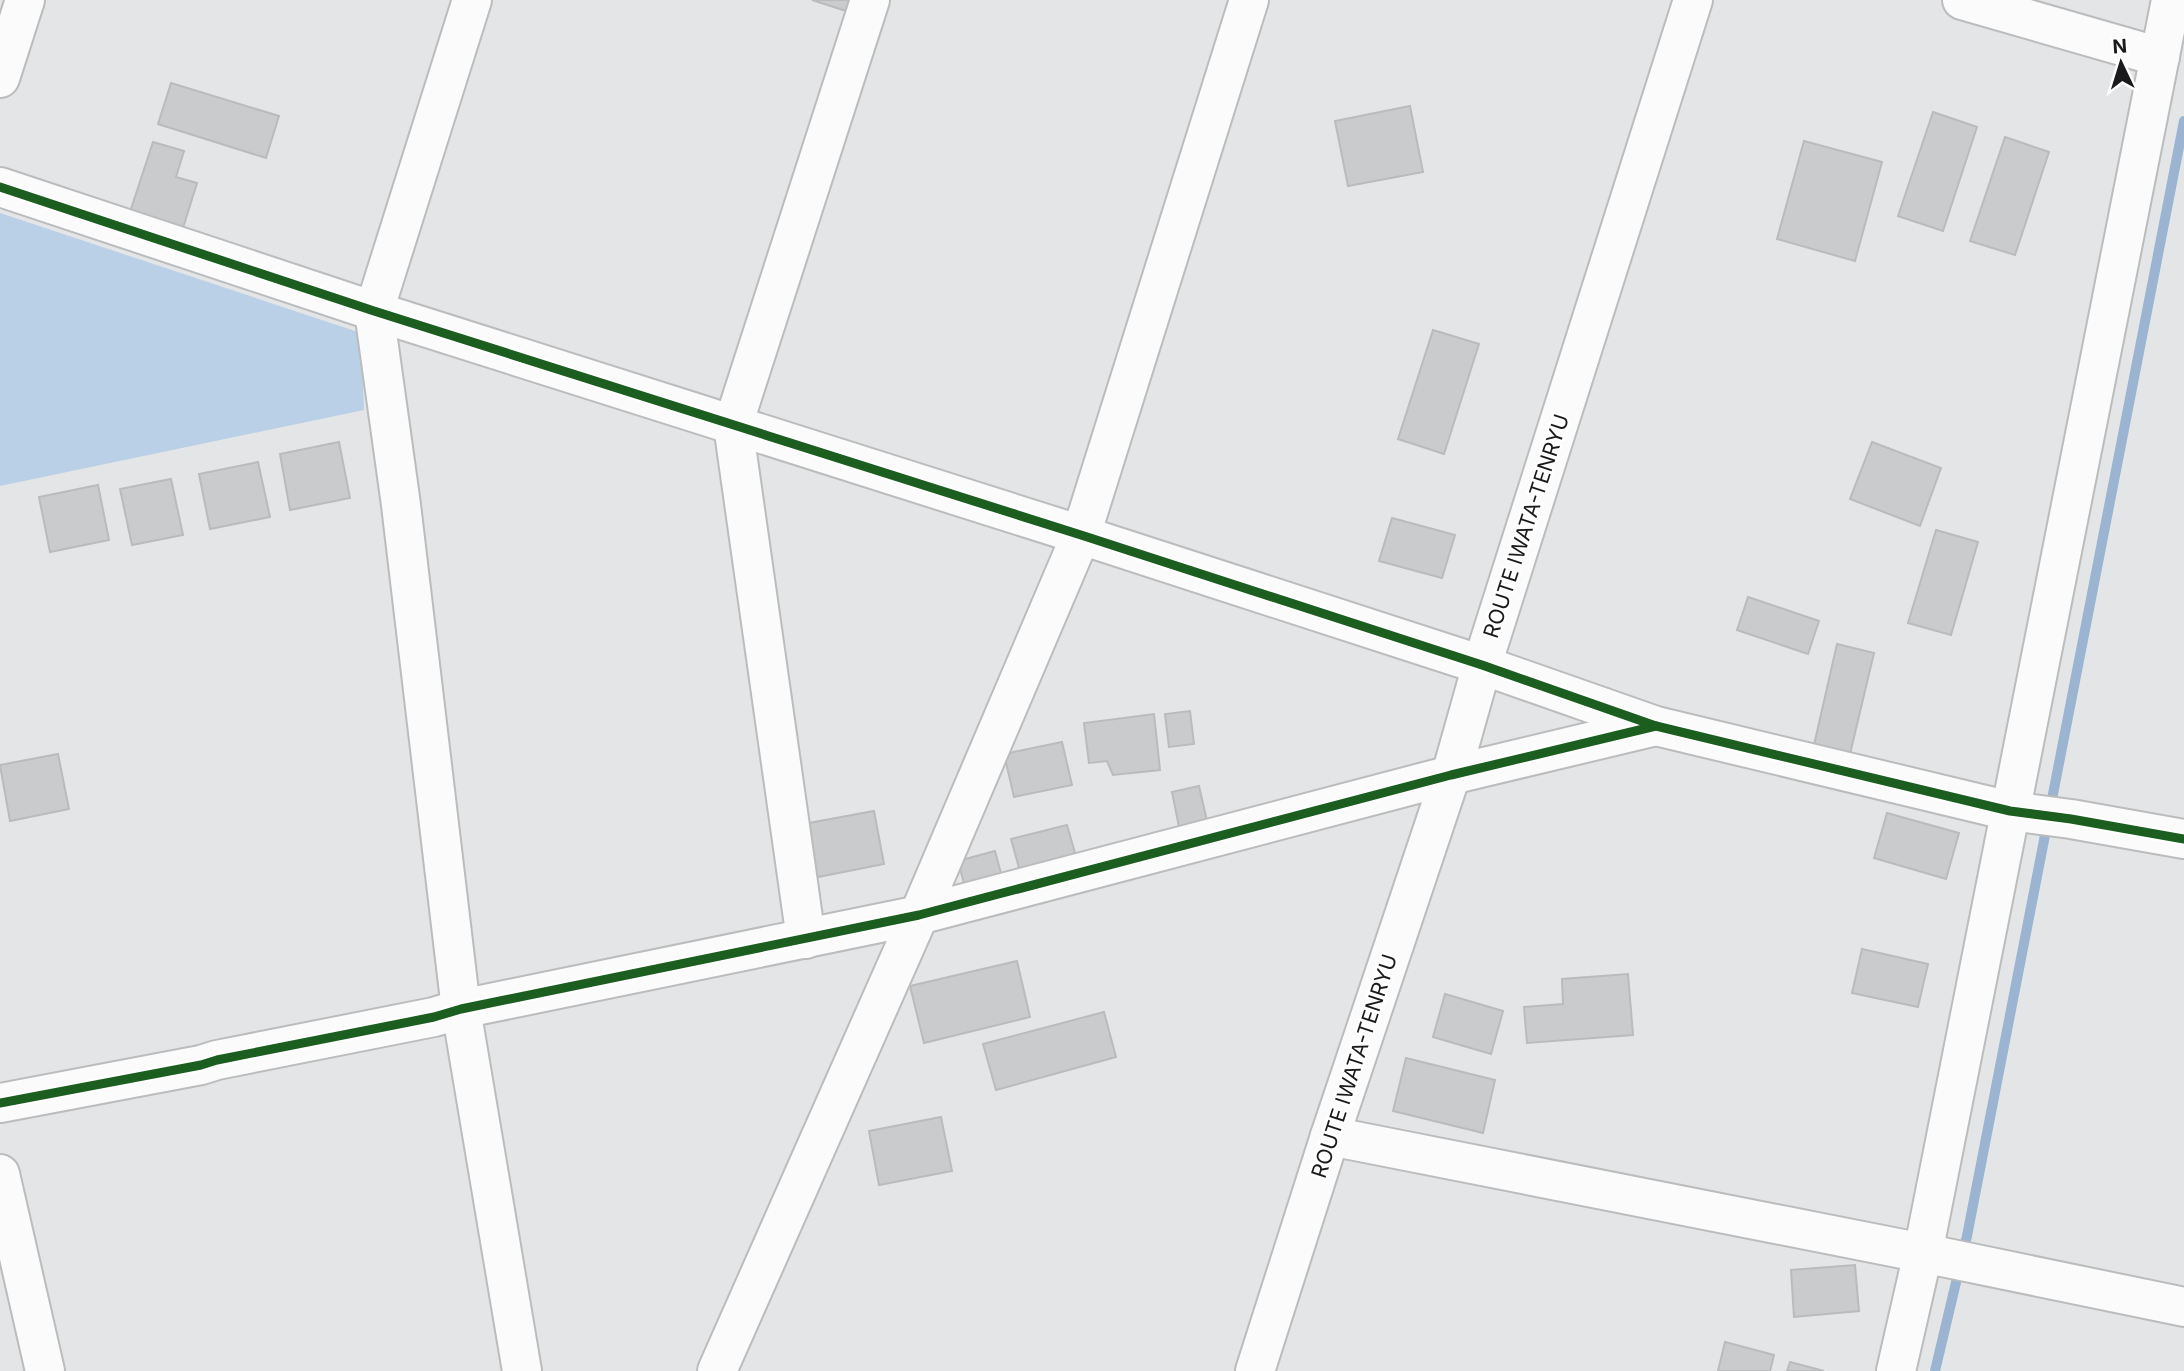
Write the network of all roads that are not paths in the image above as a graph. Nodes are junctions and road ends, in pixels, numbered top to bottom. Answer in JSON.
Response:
{"nodes":[{"id":1,"x":25,"y":0,"type":"edge"},
{"id":2,"x":472,"y":0,"type":"edge"},
{"id":3,"x":870,"y":0,"type":"edge"},
{"id":4,"x":1249,"y":0,"type":"edge"},
{"id":5,"x":1693,"y":0,"type":"edge"},
{"id":6,"x":1962,"y":0,"type":"edge"},
{"id":7,"x":2171,"y":0,"type":"edge"},
{"id":8,"x":2160,"y":57,"type":"junction"},
{"id":9,"x":0,"y":78,"type":"edge"},
{"id":10,"x":0,"y":187,"type":"edge"},
{"id":11,"x":374,"y":311,"type":"junction"},
{"id":12,"x":733,"y":425,"type":"junction"},
{"id":13,"x":1081,"y":535,"type":"junction"},
{"id":14,"x":1482,"y":665,"type":"junction"},
{"id":15,"x":1656,"y":726,"type":"junction"},
{"id":16,"x":1451,"y":775,"type":"junction"},
{"id":17,"x":2010,"y":811,"type":"junction"},
{"id":18,"x":2184,"y":839,"type":"edge"},
{"id":19,"x":919,"y":915,"type":"junction"},
{"id":20,"x":806,"y":939,"type":"junction"},
{"id":21,"x":461,"y":1009,"type":"junction"},
{"id":22,"x":0,"y":1103,"type":"edge"},
{"id":23,"x":1330,"y":1136,"type":"junction"},
{"id":24,"x":0,"y":1174,"type":"edge"},
{"id":25,"x":1923,"y":1253,"type":"junction"},
{"id":26,"x":2184,"y":1307,"type":"edge"},
{"id":27,"x":45,"y":1371,"type":"edge"},
{"id":28,"x":522,"y":1371,"type":"edge"},
{"id":29,"x":717,"y":1371,"type":"edge"},
{"id":30,"x":1255,"y":1371,"type":"edge"},
{"id":31,"x":1896,"y":1371,"type":"edge"}],
"edges":[{"from":1,"to":9,"type":"street"},
{"from":2,"to":11,"type":"street"},
{"from":3,"to":12,"type":"street"},
{"from":4,"to":13,"type":"street"},
{"from":5,"to":14,"type":"street","name":"ROUTE IWATA-TENRYU"},
{"from":6,"to":8,"type":"street"},
{"from":7,"to":8,"type":"street"},
{"from":8,"to":17,"type":"street"},
{"from":10,"to":11,"type":"street"},
{"from":11,"to":12,"type":"street"},
{"from":11,"to":21,"type":"street"},
{"from":12,"to":13,"type":"street"},
{"from":12,"to":20,"type":"street"},
{"from":13,"to":14,"type":"street"},
{"from":13,"to":19,"type":"street"},
{"from":14,"to":15,"type":"street"},
{"from":14,"to":16,"type":"street","name":"ROUTE IWATA-TENRYU"},
{"from":15,"to":16,"type":"street"},
{"from":15,"to":17,"type":"street"},
{"from":16,"to":19,"type":"street"},
{"from":16,"to":23,"type":"street","name":"ROUTE IWATA-TENRYU"},
{"from":17,"to":18,"type":"street"},
{"from":17,"to":25,"type":"street"},
{"from":19,"to":20,"type":"street"},
{"from":19,"to":29,"type":"street"},
{"from":20,"to":21,"type":"street"},
{"from":21,"to":22,"type":"street"},
{"from":21,"to":28,"type":"street"},
{"from":23,"to":25,"type":"street"},
{"from":23,"to":30,"type":"street","name":"ROUTE IWATA-TENRYU"},
{"from":24,"to":27,"type":"street"},
{"from":25,"to":26,"type":"street"},
{"from":25,"to":31,"type":"street"}]}
